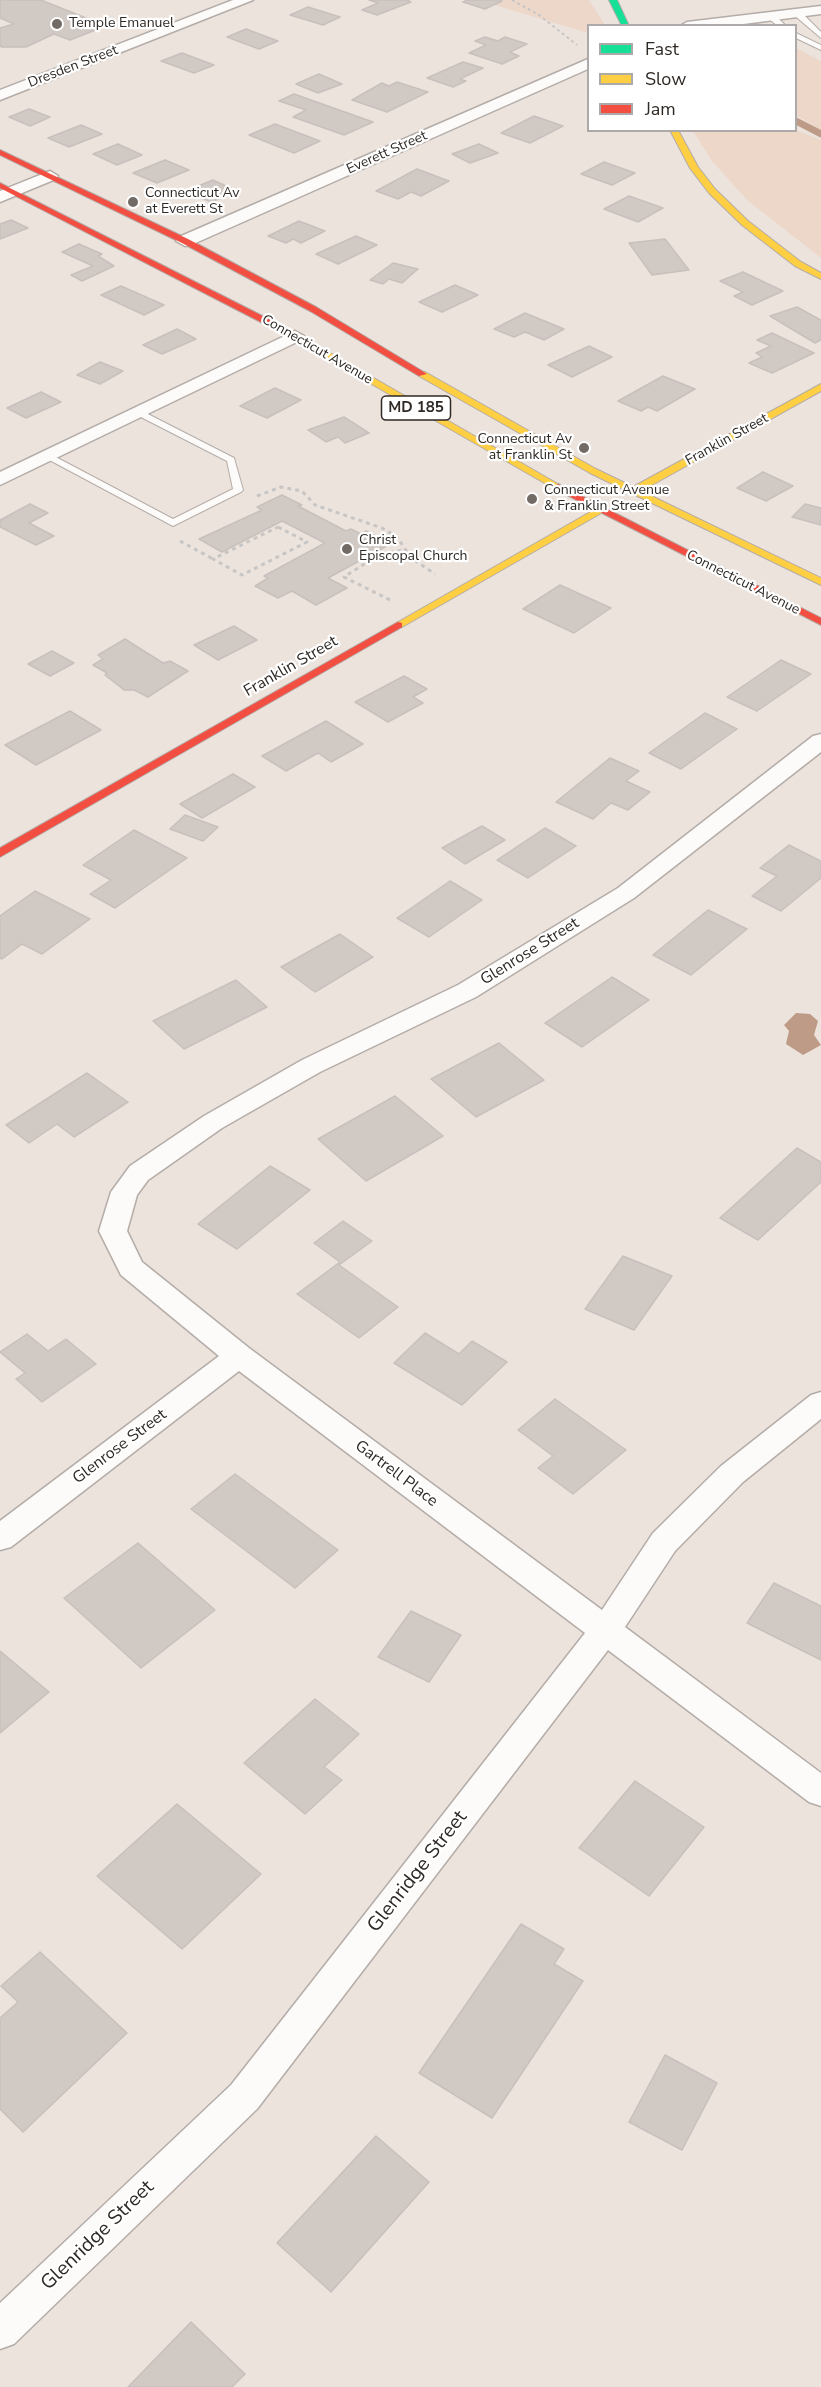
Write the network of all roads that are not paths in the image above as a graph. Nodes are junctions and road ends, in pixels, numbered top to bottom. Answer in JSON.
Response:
{"nodes":[{"id":1,"x":246,"y":0,"type":"edge"},
{"id":2,"x":613,"y":0,"type":"edge"},
{"id":3,"x":821,"y":10,"type":"edge"},
{"id":4,"x":797,"y":13,"type":"junction"},
{"id":5,"x":777,"y":21,"type":"edge"},
{"id":6,"x":625,"y":24,"type":"edge"},
{"id":7,"x":723,"y":24,"type":"edge"},
{"id":8,"x":797,"y":36,"type":"edge"},
{"id":9,"x":821,"y":36,"type":"edge"},
{"id":10,"x":821,"y":48,"type":"edge"},
{"id":11,"x":587,"y":64,"type":"edge"},
{"id":12,"x":0,"y":95,"type":"edge"},
{"id":13,"x":675,"y":132,"type":"edge"},
{"id":14,"x":0,"y":152,"type":"edge"},
{"id":15,"x":50,"y":176,"type":"junction"},
{"id":16,"x":4,"y":191,"type":"edge"},
{"id":17,"x":185,"y":241,"type":"junction"},
{"id":18,"x":821,"y":276,"type":"edge"},
{"id":19,"x":295,"y":336,"type":"junction"},
{"id":20,"x":821,"y":387,"type":"edge"},
{"id":21,"x":138,"y":412,"type":"junction"},
{"id":22,"x":500,"y":455,"type":"junction"},
{"id":23,"x":47,"y":456,"type":"junction"},
{"id":24,"x":0,"y":479,"type":"edge"},
{"id":25,"x":633,"y":491,"type":"junction"},
{"id":26,"x":599,"y":510,"type":"junction"},
{"id":27,"x":649,"y":517,"type":"dead end"},
{"id":28,"x":742,"y":558,"type":"dead end"},
{"id":29,"x":777,"y":561,"type":"junction"},
{"id":30,"x":821,"y":582,"type":"edge"},
{"id":31,"x":821,"y":622,"type":"edge"},
{"id":32,"x":821,"y":741,"type":"edge"},
{"id":33,"x":0,"y":853,"type":"edge"},
{"id":34,"x":213,"y":1122,"type":"joint"},
{"id":35,"x":239,"y":1356,"type":"junction"},
{"id":36,"x":821,"y":1403,"type":"edge"},
{"id":37,"x":0,"y":1538,"type":"edge"},
{"id":38,"x":605,"y":1631,"type":"junction"},
{"id":39,"x":821,"y":1792,"type":"edge"},
{"id":40,"x":0,"y":2330,"type":"edge"}],
"edges":[{"from":1,"to":12,"type":"street","name":"Dresden Street"},
{"from":2,"to":6,"type":"main road"},
{"from":3,"to":4,"type":"street"},
{"from":4,"to":5,"type":"street"},
{"from":4,"to":9,"type":"lane"},
{"from":5,"to":7,"type":"street"},
{"from":8,"to":10,"type":"lane"},
{"from":11,"to":17,"type":"street","name":"Everett Street"},
{"from":13,"to":18,"type":"main road"},
{"from":14,"to":15,"type":"main road","name":"Connecticut Avenue","number":"MD 185"},
{"from":15,"to":16,"type":"street"},
{"from":15,"to":17,"type":"main road","name":"Connecticut Avenue","number":"MD 185"},
{"from":16,"to":19,"type":"main road","name":"Connecticut Avenue","number":"MD 185"},
{"from":17,"to":25,"type":"main road","name":"Connecticut Avenue","number":"MD 185"},
{"from":19,"to":21,"type":"street"},
{"from":19,"to":22,"type":"main road","name":"Connecticut Avenue","number":"MD 185"},
{"from":20,"to":25,"type":"main road","name":"Franklin Street"},
{"from":21,"to":23,"type":"street"},
{"from":21,"to":23,"type":"lane"},
{"from":22,"to":25,"type":"main road"},
{"from":22,"to":26,"type":"main road","name":"Connecticut Avenue","number":"MD 185"},
{"from":23,"to":24,"type":"street"},
{"from":25,"to":29,"type":"main road","name":"Connecticut Avenue","number":"MD 185"},
{"from":26,"to":27,"type":"main road"},
{"from":26,"to":31,"type":"main road","name":"Connecticut Avenue","number":"MD 185"},
{"from":26,"to":33,"type":"main road","name":"Franklin Street"},
{"from":28,"to":29,"type":"main road"},
{"from":29,"to":30,"type":"main road","name":"Connecticut Avenue","number":"MD 185"},
{"from":32,"to":34,"type":"street","name":"Glenrose Street"},
{"from":34,"to":35,"type":"street","name":"Gartrell Place"},
{"from":35,"to":37,"type":"street","name":"Glenrose Street"},
{"from":35,"to":38,"type":"street","name":"Gartrell Place"},
{"from":36,"to":38,"type":"street","name":"Glenridge Street"},
{"from":38,"to":39,"type":"street","name":"Gartrell Place"},
{"from":38,"to":40,"type":"street","name":"Glenridge Street"}]}
